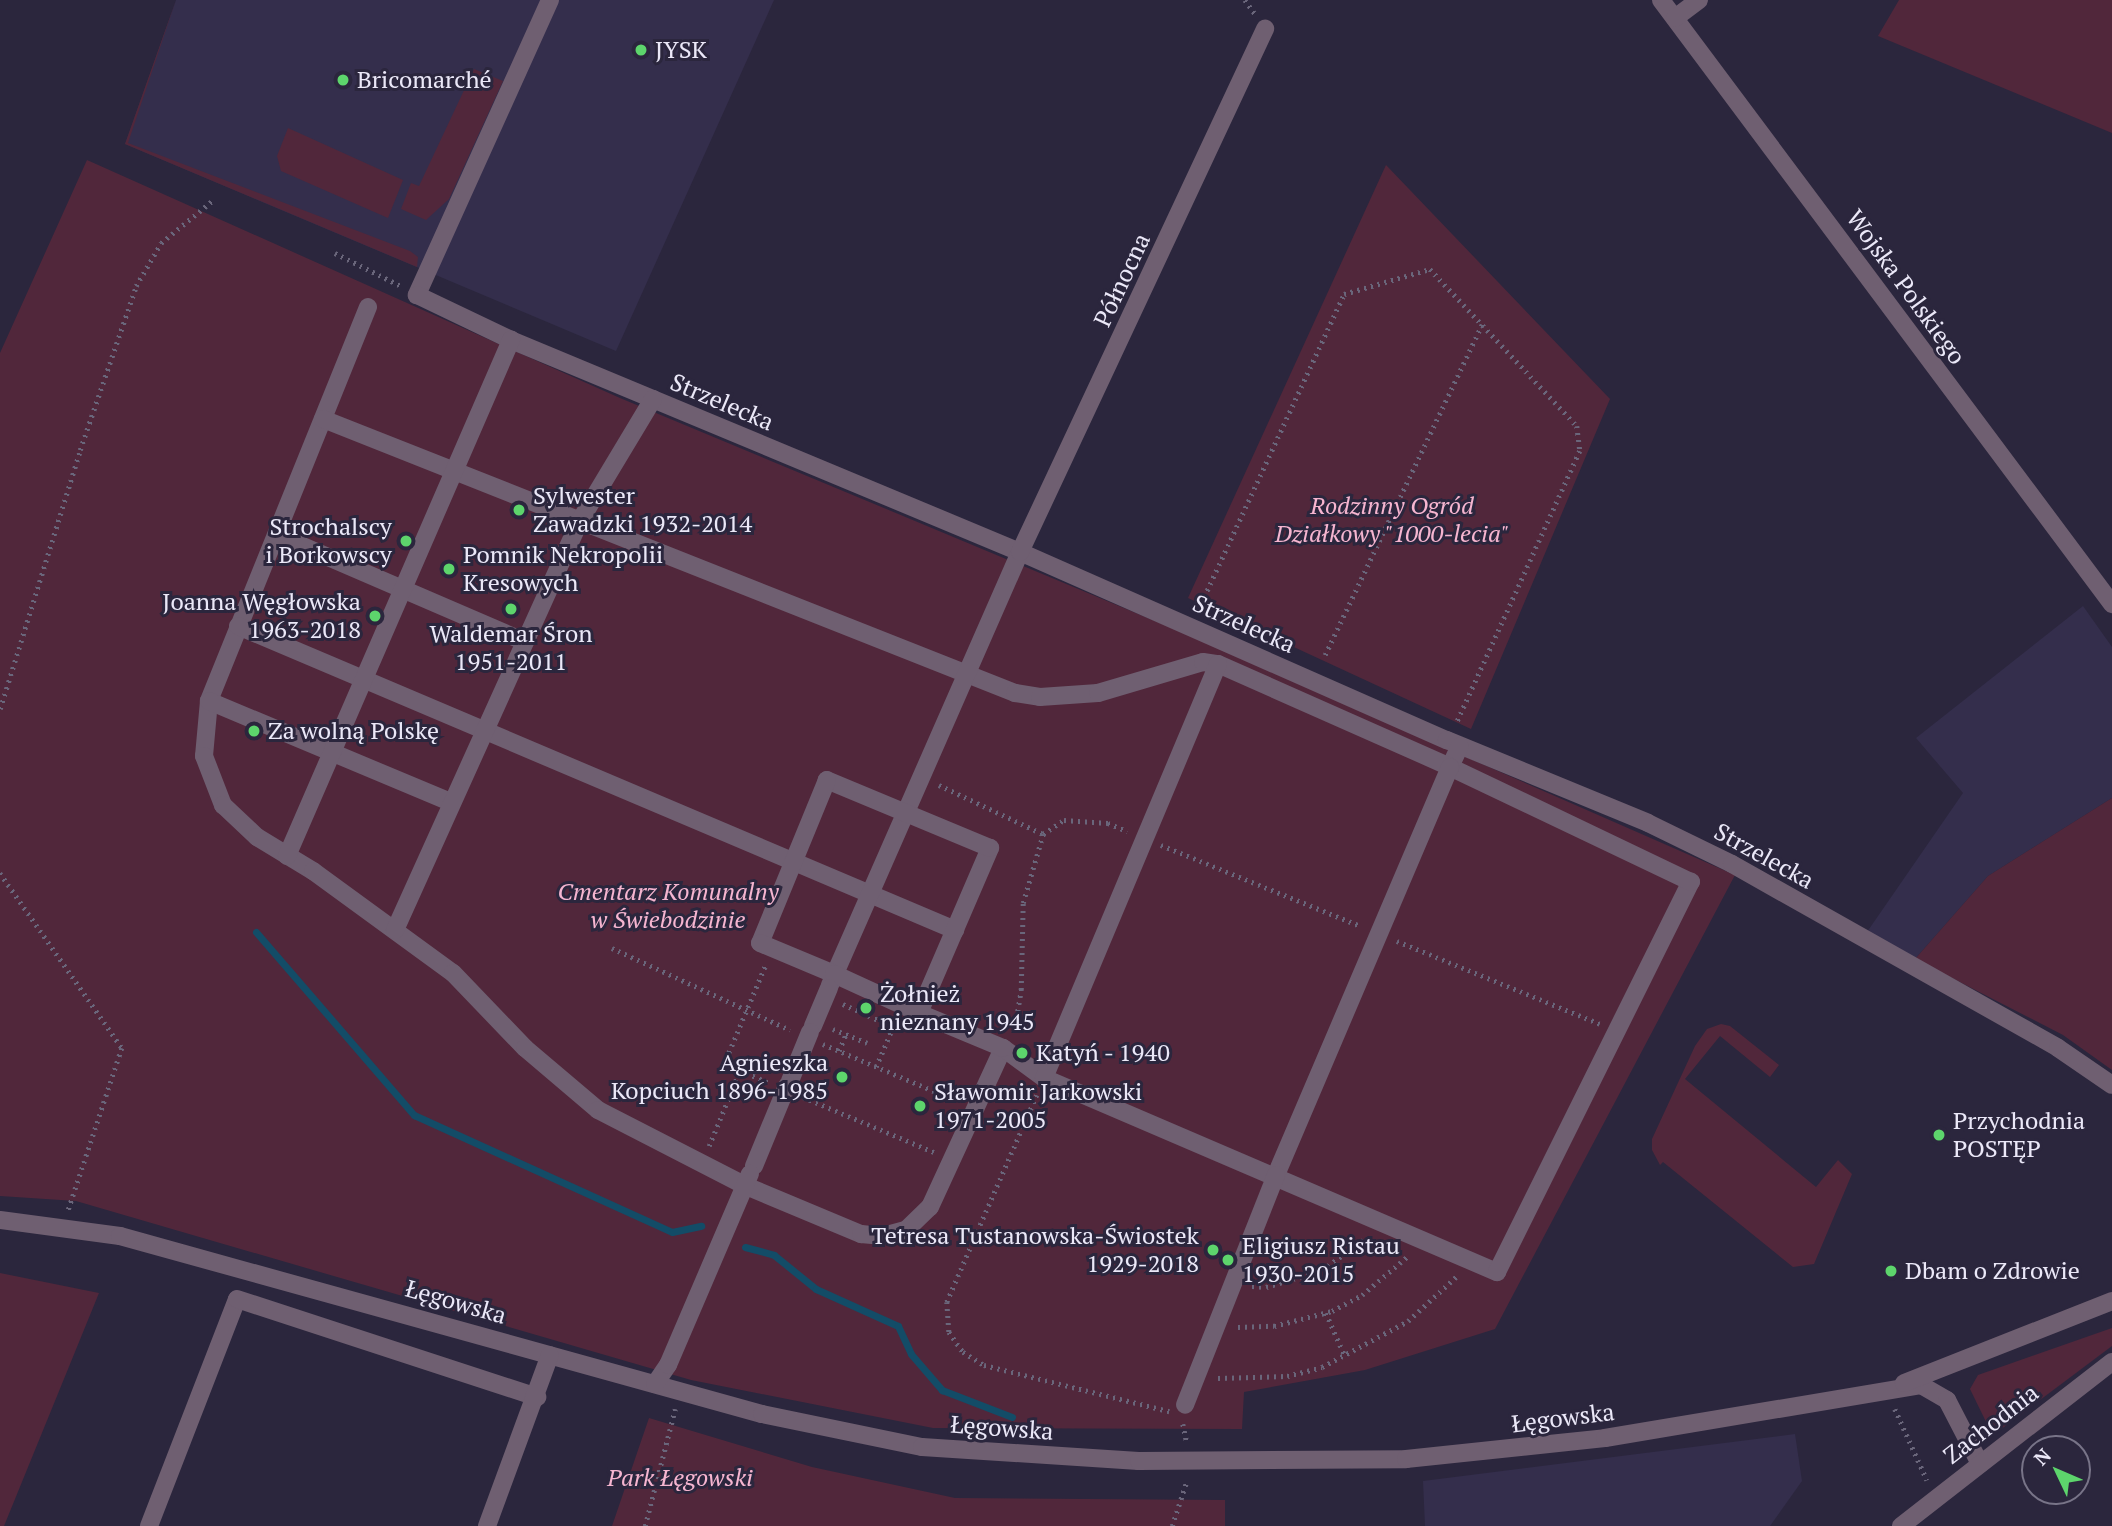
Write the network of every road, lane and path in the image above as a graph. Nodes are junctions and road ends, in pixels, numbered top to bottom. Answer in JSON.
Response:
{"nodes":[{"id":1,"x":550,"y":0,"type":"edge"},
{"id":2,"x":1661,"y":0,"type":"edge"},
{"id":3,"x":1699,"y":0,"type":"edge"},
{"id":4,"x":1675,"y":18,"type":"junction"},
{"id":5,"x":1265,"y":29,"type":"dead end"},
{"id":6,"x":212,"y":201,"type":"dead end"},
{"id":7,"x":335,"y":253,"type":"dead end"},
{"id":8,"x":417,"y":295,"type":"junction"},
{"id":9,"x":368,"y":307,"type":"dead end"},
{"id":10,"x":1482,"y":324,"type":"junction"},
{"id":11,"x":511,"y":340,"type":"junction"},
{"id":12,"x":653,"y":399,"type":"junction"},
{"id":13,"x":323,"y":419,"type":"junction"},
{"id":14,"x":452,"y":472,"type":"junction"},
{"id":15,"x":581,"y":519,"type":"junction"},
{"id":16,"x":277,"y":535,"type":"junction"},
{"id":17,"x":1020,"y":552,"type":"junction"},
{"id":18,"x":403,"y":589,"type":"junction"},
{"id":19,"x":1204,"y":597,"type":"dead end"},
{"id":20,"x":2112,"y":604,"type":"edge"},
{"id":21,"x":238,"y":626,"type":"junction"},
{"id":22,"x":525,"y":642,"type":"junction"},
{"id":23,"x":1325,"y":655,"type":"dead end"},
{"id":24,"x":1218,"y":664,"type":"junction"},
{"id":25,"x":968,"y":672,"type":"junction"},
{"id":26,"x":364,"y":678,"type":"junction"},
{"id":27,"x":209,"y":701,"type":"junction"},
{"id":28,"x":0,"y":709,"type":"edge"},
{"id":29,"x":485,"y":727,"type":"junction"},
{"id":30,"x":1454,"y":743,"type":"junction"},
{"id":31,"x":333,"y":753,"type":"junction"},
{"id":32,"x":1450,"y":767,"type":"junction"},
{"id":33,"x":923,"y":778,"type":"junction"},
{"id":34,"x":451,"y":802,"type":"junction"},
{"id":35,"x":907,"y":811,"type":"junction"},
{"id":36,"x":1043,"y":834,"type":"junction"},
{"id":37,"x":1144,"y":838,"type":"junction"},
{"id":38,"x":287,"y":856,"type":"junction"},
{"id":39,"x":793,"y":860,"type":"junction"},
{"id":40,"x":0,"y":873,"type":"edge"},
{"id":41,"x":870,"y":894,"type":"junction"},
{"id":42,"x":395,"y":930,"type":"junction"},
{"id":43,"x":955,"y":930,"type":"junction"},
{"id":44,"x":1381,"y":935,"type":"junction"},
{"id":45,"x":612,"y":948,"type":"dead end"},
{"id":46,"x":772,"y":950,"type":"junction"},
{"id":47,"x":833,"y":987,"type":"junction"},
{"id":48,"x":746,"y":1010,"type":"junction"},
{"id":49,"x":919,"y":1013,"type":"junction"},
{"id":50,"x":895,"y":1021,"type":"dead end"},
{"id":51,"x":888,"y":1024,"type":"dead end"},
{"id":52,"x":833,"y":1029,"type":"dead end"},
{"id":53,"x":1617,"y":1030,"type":"junction"},
{"id":54,"x":810,"y":1032,"type":"junction"},
{"id":55,"x":846,"y":1034,"type":"junction"},
{"id":56,"x":867,"y":1043,"type":"dead end"},
{"id":57,"x":839,"y":1051,"type":"junction"},
{"id":58,"x":1006,"y":1051,"type":"junction"},
{"id":59,"x":876,"y":1067,"type":"junction"},
{"id":60,"x":740,"y":1070,"type":"junction"},
{"id":61,"x":1044,"y":1078,"type":"junction"},
{"id":62,"x":788,"y":1085,"type":"junction"},
{"id":63,"x":2112,"y":1085,"type":"edge"},
{"id":64,"x":976,"y":1109,"type":"junction"},
{"id":65,"x":954,"y":1161,"type":"junction"},
{"id":66,"x":701,"y":1165,"type":"junction"},
{"id":67,"x":750,"y":1175,"type":"junction"},
{"id":68,"x":1276,"y":1175,"type":"junction"},
{"id":69,"x":0,"y":1220,"type":"edge"},
{"id":70,"x":1381,"y":1223,"type":"junction"},
{"id":71,"x":63,"y":1226,"type":"junction"},
{"id":72,"x":1419,"y":1241,"type":"junction"},
{"id":73,"x":1471,"y":1262,"type":"junction"},
{"id":74,"x":1233,"y":1285,"type":"junction"},
{"id":75,"x":2112,"y":1301,"type":"edge"},
{"id":76,"x":1326,"y":1313,"type":"junction"},
{"id":77,"x":1216,"y":1327,"type":"junction"},
{"id":78,"x":550,"y":1355,"type":"junction"},
{"id":79,"x":1345,"y":1356,"type":"junction"},
{"id":80,"x":2112,"y":1362,"type":"edge"},
{"id":81,"x":1196,"y":1376,"type":"junction"},
{"id":82,"x":655,"y":1384,"type":"junction"},
{"id":83,"x":679,"y":1391,"type":"junction"},
{"id":84,"x":537,"y":1397,"type":"junction"},
{"id":85,"x":1893,"y":1397,"type":"junction"},
{"id":86,"x":1185,"y":1405,"type":"junction"},
{"id":87,"x":1191,"y":1450,"type":"dead end"},
{"id":88,"x":1979,"y":1464,"type":"junction"},
{"id":89,"x":1189,"y":1473,"type":"dead end"},
{"id":90,"x":1929,"y":1484,"type":"dead end"},
{"id":91,"x":1173,"y":1524,"type":"edge"},
{"id":92,"x":149,"y":1526,"type":"edge"},
{"id":93,"x":487,"y":1526,"type":"edge"},
{"id":94,"x":645,"y":1526,"type":"edge"},
{"id":95,"x":1181,"y":1526,"type":"edge"},
{"id":96,"x":1901,"y":1526,"type":"edge"}],
"edges":[{"from":1,"to":8,"type":"street"},
{"from":2,"to":4,"type":"street","name":"Wojska Polskiego"},
{"from":3,"to":4,"type":"street"},
{"from":4,"to":20,"type":"street","name":"Wojska Polskiego"},
{"from":5,"to":17,"type":"street","name":"Północna"},
{"from":6,"to":28,"type":"path"},
{"from":7,"to":8,"type":"path"},
{"from":8,"to":11,"type":"street","name":"Strzelecka"},
{"from":9,"to":13,"type":"street"},
{"from":10,"to":19,"type":"path"},
{"from":10,"to":23,"type":"path"},
{"from":10,"to":30,"type":"path"},
{"from":11,"to":12,"type":"street","name":"Strzelecka"},
{"from":11,"to":14,"type":"street"},
{"from":12,"to":15,"type":"street"},
{"from":12,"to":17,"type":"street","name":"Strzelecka"},
{"from":13,"to":14,"type":"street"},
{"from":13,"to":16,"type":"street"},
{"from":14,"to":15,"type":"street"},
{"from":14,"to":18,"type":"street"},
{"from":15,"to":22,"type":"street"},
{"from":15,"to":25,"type":"street"},
{"from":16,"to":18,"type":"street"},
{"from":16,"to":21,"type":"street"},
{"from":17,"to":25,"type":"street","name":"Północna"},
{"from":17,"to":30,"type":"street","name":"Strzelecka"},
{"from":18,"to":22,"type":"street"},
{"from":18,"to":26,"type":"street"},
{"from":21,"to":26,"type":"street"},
{"from":21,"to":27,"type":"street"},
{"from":22,"to":29,"type":"street"},
{"from":24,"to":25,"type":"street"},
{"from":24,"to":32,"type":"street"},
{"from":24,"to":37,"type":"street"},
{"from":25,"to":33,"type":"street","name":"Północna"},
{"from":26,"to":29,"type":"street"},
{"from":26,"to":31,"type":"street"},
{"from":27,"to":31,"type":"street"},
{"from":27,"to":38,"type":"street"},
{"from":29,"to":34,"type":"street"},
{"from":29,"to":39,"type":"street"},
{"from":30,"to":32,"type":"street"},
{"from":30,"to":63,"type":"street","name":"Strzelecka"},
{"from":31,"to":34,"type":"street"},
{"from":31,"to":38,"type":"street"},
{"from":32,"to":44,"type":"street"},
{"from":32,"to":53,"type":"street"},
{"from":33,"to":35,"type":"street","name":"Północna"},
{"from":33,"to":36,"type":"path"},
{"from":34,"to":42,"type":"street"},
{"from":35,"to":39,"type":"street"},
{"from":35,"to":41,"type":"street","name":"Północna"},
{"from":35,"to":43,"type":"street"},
{"from":36,"to":37,"type":"path"},
{"from":36,"to":58,"type":"path"},
{"from":37,"to":44,"type":"path"},
{"from":37,"to":61,"type":"street"},
{"from":38,"to":42,"type":"street"},
{"from":39,"to":41,"type":"street"},
{"from":39,"to":46,"type":"street"},
{"from":40,"to":71,"type":"path"},
{"from":41,"to":43,"type":"street"},
{"from":41,"to":47,"type":"street","name":"Północna"},
{"from":42,"to":66,"type":"street"},
{"from":43,"to":49,"type":"street"},
{"from":44,"to":53,"type":"path"},
{"from":44,"to":68,"type":"street"},
{"from":45,"to":48,"type":"path"},
{"from":46,"to":47,"type":"street"},
{"from":46,"to":48,"type":"path"},
{"from":47,"to":49,"type":"street"},
{"from":47,"to":51,"type":"path"},
{"from":47,"to":54,"type":"street","name":"Północna"},
{"from":48,"to":54,"type":"path"},
{"from":48,"to":60,"type":"path"},
{"from":49,"to":58,"type":"street"},
{"from":50,"to":59,"type":"path"},
{"from":52,"to":55,"type":"path"},
{"from":53,"to":73,"type":"street"},
{"from":54,"to":57,"type":"path"},
{"from":54,"to":62,"type":"street","name":"Północna"},
{"from":55,"to":56,"type":"path"},
{"from":55,"to":57,"type":"path"},
{"from":57,"to":59,"type":"path"},
{"from":58,"to":61,"type":"street"},
{"from":58,"to":64,"type":"street"},
{"from":59,"to":64,"type":"path"},
{"from":60,"to":62,"type":"path"},
{"from":60,"to":66,"type":"path"},
{"from":61,"to":68,"type":"street"},
{"from":61,"to":86,"type":"path"},
{"from":62,"to":65,"type":"path"},
{"from":62,"to":67,"type":"street","name":"Północna"},
{"from":64,"to":65,"type":"street"},
{"from":65,"to":67,"type":"street"},
{"from":66,"to":67,"type":"street"},
{"from":67,"to":82,"type":"street","name":"Północna"},
{"from":68,"to":70,"type":"street"},
{"from":68,"to":74,"type":"street"},
{"from":69,"to":71,"type":"street","name":"Łęgowska"},
{"from":70,"to":72,"type":"street"},
{"from":70,"to":74,"type":"path"},
{"from":71,"to":78,"type":"street","name":"Łęgowska"},
{"from":72,"to":73,"type":"street"},
{"from":72,"to":76,"type":"path"},
{"from":73,"to":79,"type":"path"},
{"from":74,"to":77,"type":"street"},
{"from":75,"to":85,"type":"street"},
{"from":76,"to":77,"type":"path"},
{"from":76,"to":79,"type":"path"},
{"from":77,"to":81,"type":"street"},
{"from":78,"to":82,"type":"street","name":"Łęgowska"},
{"from":78,"to":84,"type":"street"},
{"from":79,"to":81,"type":"path"},
{"from":80,"to":88,"type":"street","name":"Zachodnia"},
{"from":81,"to":86,"type":"street"},
{"from":82,"to":83,"type":"street","name":"Łęgowska"},
{"from":83,"to":85,"type":"street","name":"Łęgowska"},
{"from":83,"to":94,"type":"path"},
{"from":84,"to":92,"type":"street"},
{"from":84,"to":93,"type":"street"},
{"from":85,"to":88,"type":"street","name":"Łęgowska"},
{"from":85,"to":90,"type":"path"},
{"from":86,"to":87,"type":"path"},
{"from":88,"to":96,"type":"street","name":"Zachodnia"},
{"from":89,"to":91,"type":"path"},
{"from":91,"to":95,"type":"path"}]}
